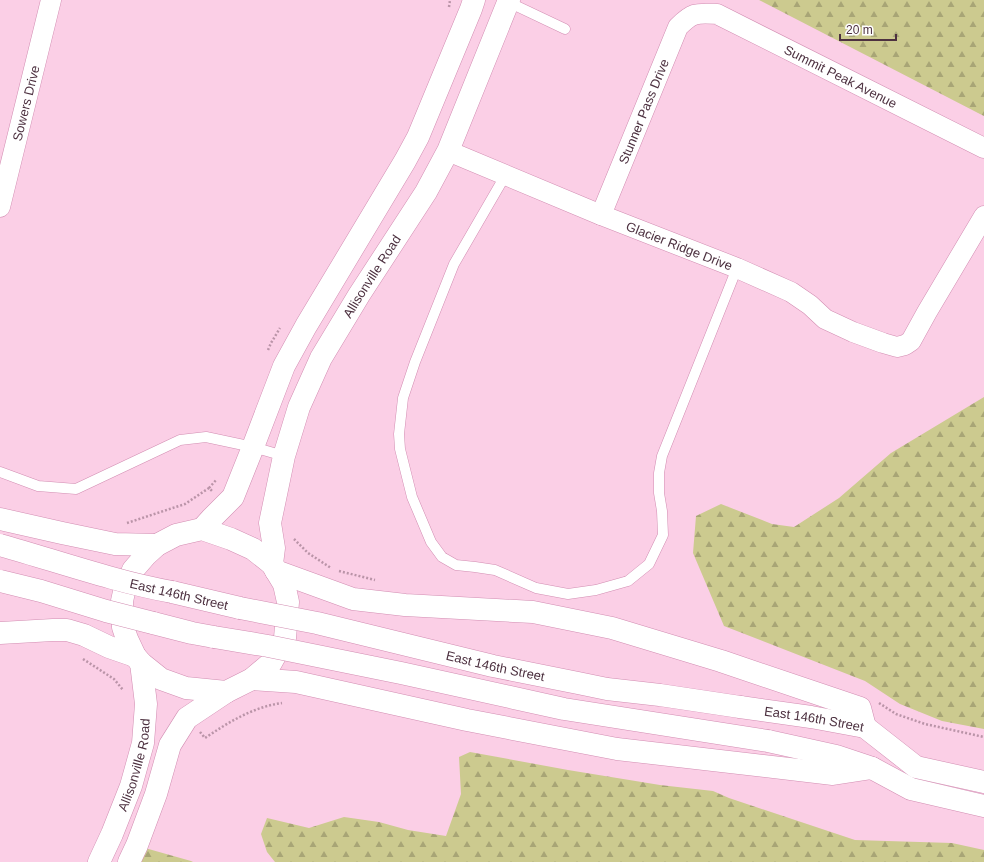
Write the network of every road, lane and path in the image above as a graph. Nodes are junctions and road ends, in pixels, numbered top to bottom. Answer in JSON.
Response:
{"nodes":[{"id":1,"x":51,"y":0,"type":"edge"},
{"id":2,"x":474,"y":0,"type":"edge"},
{"id":3,"x":504,"y":1,"type":"edge"},
{"id":4,"x":695,"y":14,"type":"joint"},
{"id":5,"x":565,"y":29,"type":"dead end"},
{"id":6,"x":984,"y":148,"type":"edge"},
{"id":7,"x":448,"y":152,"type":"junction"},
{"id":8,"x":505,"y":176,"type":"junction"},
{"id":9,"x":0,"y":207,"type":"edge"},
{"id":10,"x":601,"y":215,"type":"junction"},
{"id":11,"x":984,"y":216,"type":"edge"},
{"id":12,"x":737,"y":268,"type":"junction"},
{"id":13,"x":254,"y":447,"type":"junction"},
{"id":14,"x":284,"y":456,"type":"junction"},
{"id":15,"x":0,"y":472,"type":"edge"},
{"id":16,"x":185,"y":504,"type":"dead end"},
{"id":17,"x":0,"y":519,"type":"edge"},
{"id":18,"x":125,"y":523,"type":"dead end"},
{"id":19,"x":202,"y":529,"type":"junction"},
{"id":20,"x":293,"y":534,"type":"dead end"},
{"id":21,"x":0,"y":545,"type":"edge"},
{"id":22,"x":157,"y":545,"type":"junction"},
{"id":23,"x":274,"y":567,"type":"junction"},
{"id":24,"x":330,"y":567,"type":"dead end"},
{"id":25,"x":0,"y":581,"type":"edge"},
{"id":26,"x":0,"y":633,"type":"edge"},
{"id":27,"x":138,"y":660,"type":"junction"},
{"id":28,"x":252,"y":679,"type":"junction"},
{"id":29,"x":226,"y":692,"type":"junction"},
{"id":30,"x":925,"y":724,"type":"dead end"},
{"id":31,"x":865,"y":727,"type":"junction"},
{"id":32,"x":984,"y":737,"type":"edge"},
{"id":33,"x":872,"y":768,"type":"junction"},
{"id":34,"x":984,"y":782,"type":"edge"},
{"id":35,"x":984,"y":806,"type":"edge"},
{"id":36,"x":99,"y":862,"type":"edge"},
{"id":37,"x":129,"y":862,"type":"edge"}],
"edges":[{"from":1,"to":9,"type":"street","name":"Sowers Drive"},
{"from":2,"to":13,"type":"main road"},
{"from":3,"to":5,"type":"lane"},
{"from":3,"to":7,"type":"main road","name":"Allisonville Road"},
{"from":4,"to":6,"type":"street","name":"Summit Peak Avenue"},
{"from":4,"to":10,"type":"street","name":"Stunner Pass Drive"},
{"from":7,"to":8,"type":"street","name":"Glacier Ridge Drive"},
{"from":7,"to":14,"type":"main road","name":"Allisonville Road"},
{"from":8,"to":10,"type":"street","name":"Glacier Ridge Drive"},
{"from":8,"to":12,"type":"lane"},
{"from":10,"to":12,"type":"street","name":"Glacier Ridge Drive"},
{"from":11,"to":12,"type":"street","name":"Glacier Ridge Drive"},
{"from":13,"to":14,"type":"lane"},
{"from":13,"to":15,"type":"lane"},
{"from":13,"to":19,"type":"main road"},
{"from":14,"to":23,"type":"main road","name":"Allisonville Road"},
{"from":16,"to":18,"type":"path"},
{"from":17,"to":22,"type":"main road"},
{"from":19,"to":22,"type":"main road"},
{"from":19,"to":23,"type":"main road"},
{"from":20,"to":24,"type":"path"},
{"from":21,"to":31,"type":"main road","name":"East 146th Street","bridge":true},
{"from":22,"to":27,"type":"main road"},
{"from":23,"to":28,"type":"main road"},
{"from":23,"to":31,"type":"main road"},
{"from":25,"to":33,"type":"main road","name":"East 146th Street","bridge":true},
{"from":26,"to":27,"type":"main road"},
{"from":27,"to":29,"type":"main road"},
{"from":27,"to":36,"type":"main road","name":"Allisonville Road"},
{"from":28,"to":29,"type":"main road"},
{"from":28,"to":33,"type":"main road"},
{"from":29,"to":37,"type":"main road"},
{"from":30,"to":32,"type":"path"},
{"from":31,"to":34,"type":"main road","name":"East 146th Street"},
{"from":33,"to":35,"type":"main road","name":"East 146th Street"}]}
